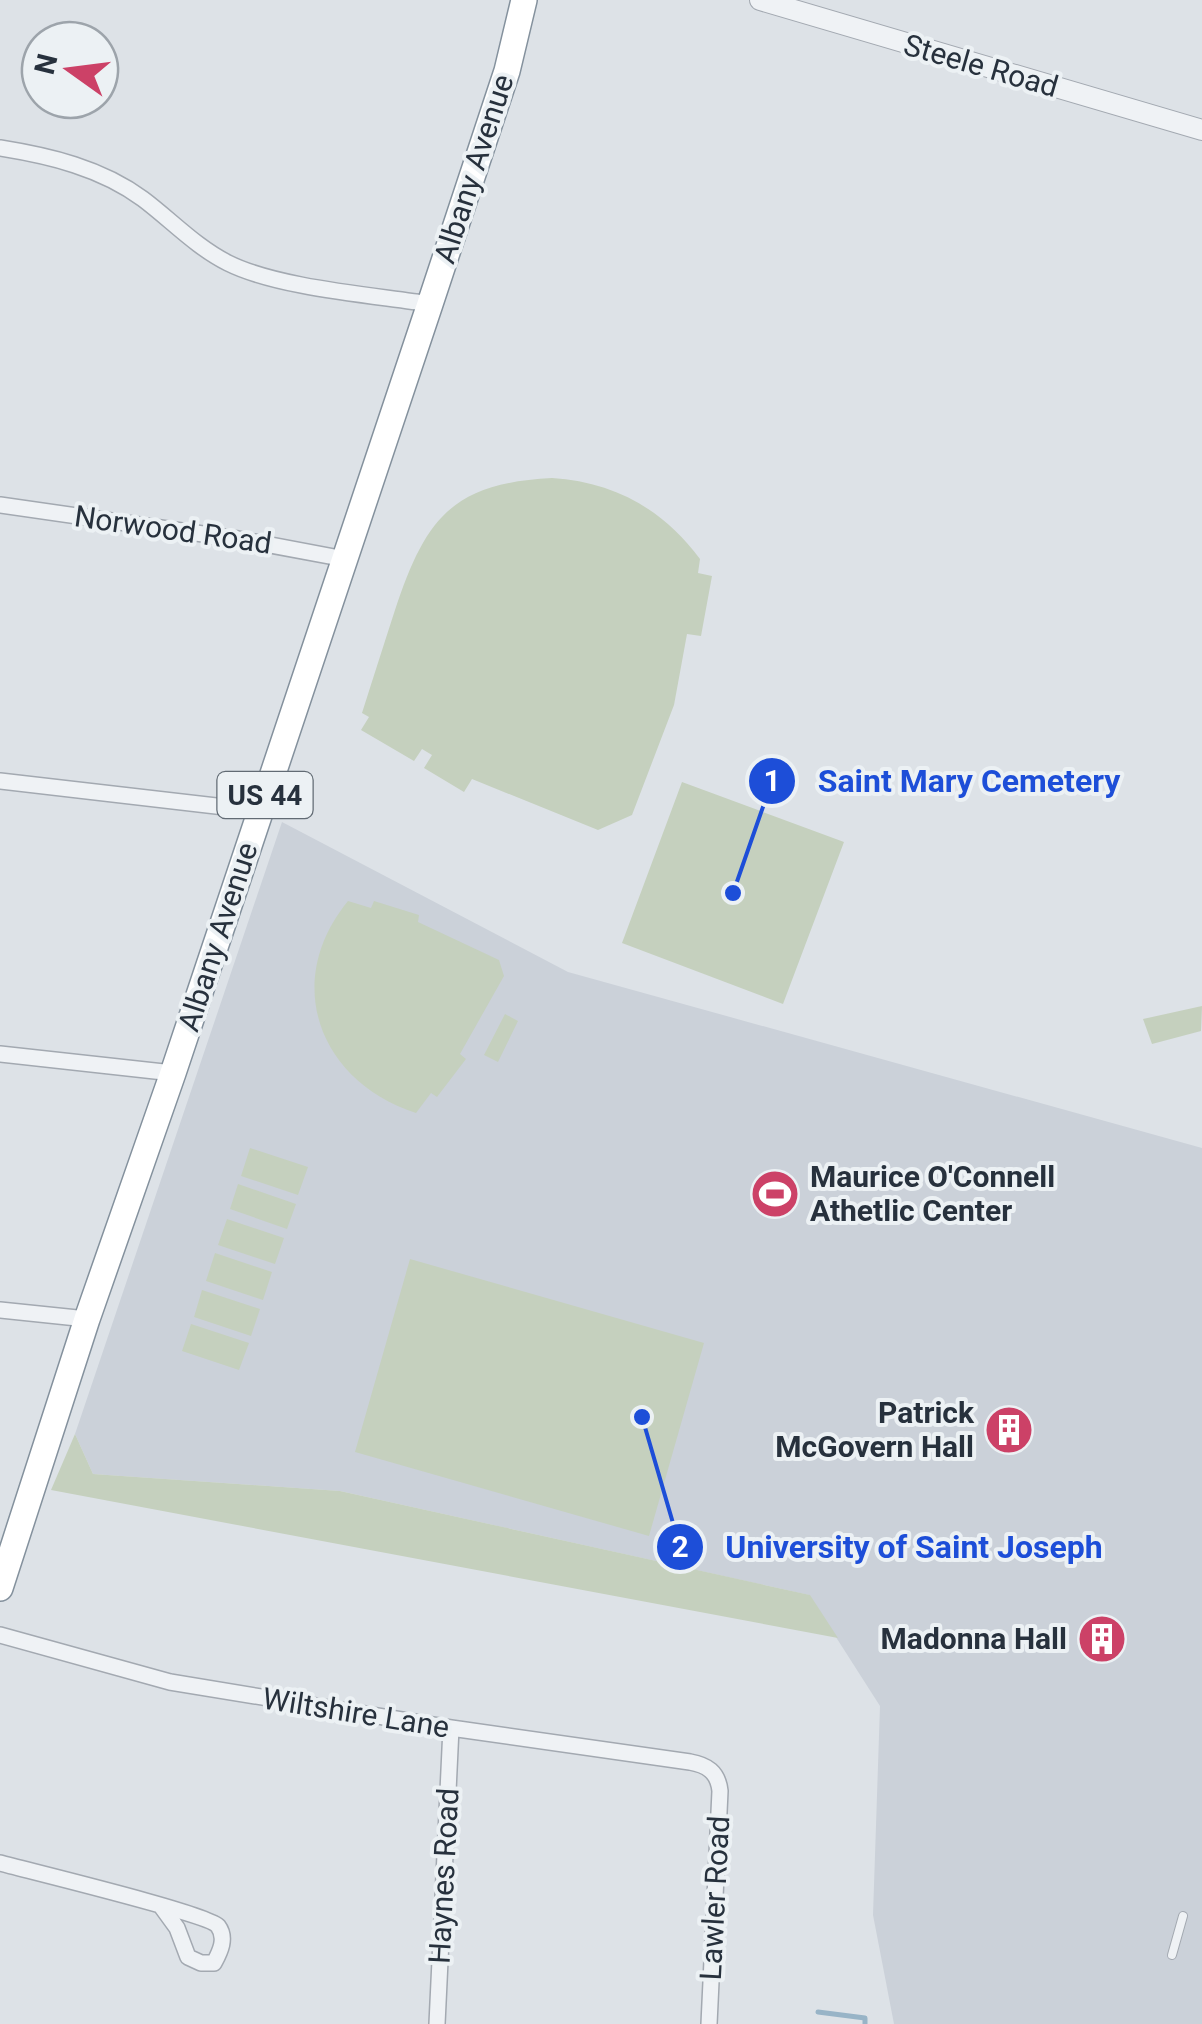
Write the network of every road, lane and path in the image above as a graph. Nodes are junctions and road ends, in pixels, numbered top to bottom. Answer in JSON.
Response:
{"nodes":[{"id":1,"x":524,"y":0,"type":"edge"},
{"id":2,"x":760,"y":0,"type":"edge"},
{"id":3,"x":1202,"y":130,"type":"edge"},
{"id":4,"x":0,"y":148,"type":"edge"},
{"id":5,"x":430,"y":304,"type":"junction"},
{"id":6,"x":0,"y":505,"type":"edge"},
{"id":7,"x":345,"y":559,"type":"junction"},
{"id":8,"x":0,"y":781,"type":"edge"},
{"id":9,"x":260,"y":811,"type":"junction"},
{"id":10,"x":0,"y":1054,"type":"edge"},
{"id":11,"x":173,"y":1073,"type":"junction"},
{"id":12,"x":0,"y":1310,"type":"edge"},
{"id":13,"x":87,"y":1319,"type":"junction"},
{"id":14,"x":1,"y":1582,"type":"edge"},
{"id":15,"x":0,"y":1635,"type":"edge"},
{"id":16,"x":451,"y":1728,"type":"junction"},
{"id":17,"x":715,"y":1773,"type":"joint"},
{"id":18,"x":0,"y":1863,"type":"edge"},
{"id":19,"x":162,"y":1906,"type":"dead end"},
{"id":20,"x":1183,"y":1916,"type":"dead end"},
{"id":21,"x":1172,"y":1955,"type":"dead end"},
{"id":22,"x":436,"y":2024,"type":"edge"},
{"id":23,"x":709,"y":2024,"type":"edge"}],
"edges":[{"from":1,"to":5,"type":"highway","name":"Albany Avenue","number":"US 44"},
{"from":2,"to":3,"type":"street","name":"Steele Road"},
{"from":4,"to":5,"type":"street"},
{"from":5,"to":7,"type":"highway","name":"Albany Avenue","number":"US 44"},
{"from":6,"to":7,"type":"street","name":"Norwood Road"},
{"from":7,"to":9,"type":"highway","name":"Albany Avenue","number":"US 44"},
{"from":8,"to":9,"type":"street"},
{"from":9,"to":11,"type":"highway","name":"Albany Avenue","number":"US 44"},
{"from":10,"to":11,"type":"street"},
{"from":11,"to":13,"type":"highway","name":"Albany Avenue","number":"US 44"},
{"from":12,"to":13,"type":"street"},
{"from":13,"to":14,"type":"highway","name":"Albany Avenue","number":"US 44"},
{"from":15,"to":16,"type":"street","name":"Wiltshire Lane"},
{"from":16,"to":17,"type":"street","name":"Wiltshire Lane"},
{"from":16,"to":22,"type":"street","name":"Haynes Road"},
{"from":17,"to":23,"type":"street","name":"Lawler Road"},
{"from":18,"to":19,"type":"street"},
{"from":20,"to":21,"type":"lane"}]}
